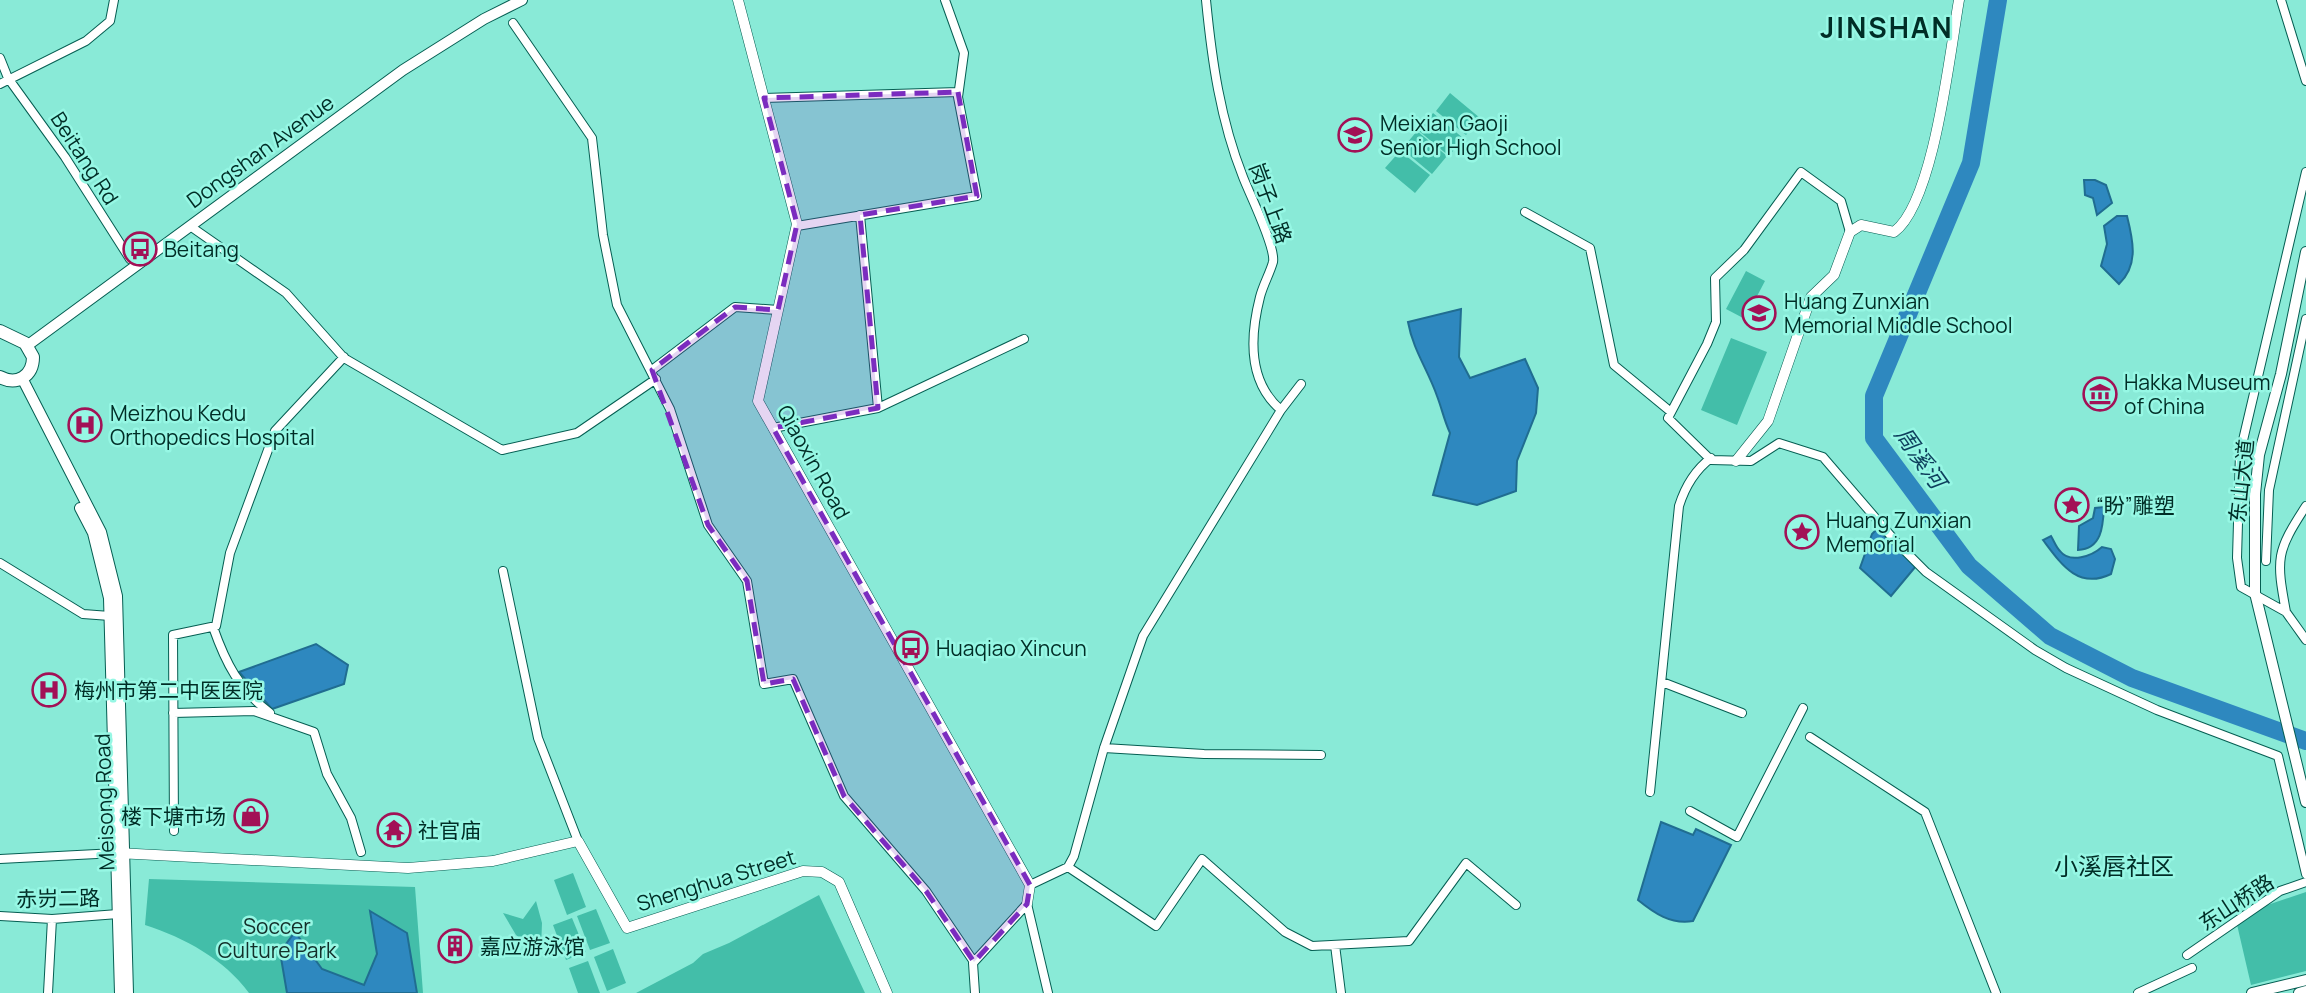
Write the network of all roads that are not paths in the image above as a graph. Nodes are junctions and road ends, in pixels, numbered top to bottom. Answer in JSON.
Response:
{"nodes":[{"id":1,"x":114,"y":0,"type":"edge"},
{"id":2,"x":522,"y":0,"type":"edge"},
{"id":3,"x":738,"y":0,"type":"edge"},
{"id":4,"x":945,"y":0,"type":"edge"},
{"id":5,"x":1206,"y":0,"type":"edge"},
{"id":6,"x":1959,"y":0,"type":"edge"},
{"id":7,"x":2281,"y":0,"type":"edge"},
{"id":8,"x":513,"y":23,"type":"dead end"},
{"id":9,"x":0,"y":58,"type":"edge"},
{"id":10,"x":8,"y":78,"type":"junction"},
{"id":11,"x":2306,"y":81,"type":"edge"},
{"id":12,"x":0,"y":84,"type":"edge"},
{"id":13,"x":958,"y":92,"type":"junction"},
{"id":14,"x":764,"y":98,"type":"junction"},
{"id":15,"x":2306,"y":172,"type":"edge"},
{"id":16,"x":1525,"y":212,"type":"dead end"},
{"id":17,"x":860,"y":215,"type":"junction"},
{"id":18,"x":190,"y":226,"type":"junction"},
{"id":19,"x":797,"y":226,"type":"junction"},
{"id":20,"x":1850,"y":232,"type":"junction"},
{"id":21,"x":2306,"y":252,"type":"edge"},
{"id":22,"x":130,"y":259,"type":"dead end"},
{"id":23,"x":778,"y":310,"type":"junction"},
{"id":24,"x":2306,"y":318,"type":"edge"},
{"id":25,"x":0,"y":331,"type":"edge"},
{"id":26,"x":15,"y":339,"type":"junction"},
{"id":27,"x":1024,"y":339,"type":"dead end"},
{"id":28,"x":0,"y":343,"type":"edge"},
{"id":29,"x":27,"y":345,"type":"junction"},
{"id":30,"x":344,"y":357,"type":"junction"},
{"id":31,"x":652,"y":370,"type":"junction"},
{"id":32,"x":0,"y":377,"type":"edge"},
{"id":33,"x":19,"y":379,"type":"junction"},
{"id":34,"x":656,"y":379,"type":"junction"},
{"id":35,"x":1301,"y":384,"type":"dead end"},
{"id":36,"x":878,"y":408,"type":"junction"},
{"id":37,"x":1281,"y":410,"type":"junction"},
{"id":38,"x":1671,"y":412,"type":"junction"},
{"id":39,"x":773,"y":428,"type":"junction"},
{"id":40,"x":1711,"y":458,"type":"dead end"},
{"id":41,"x":1736,"y":461,"type":"junction"},
{"id":42,"x":2306,"y":506,"type":"edge"},
{"id":43,"x":2266,"y":561,"type":"dead end"},
{"id":44,"x":0,"y":563,"type":"edge"},
{"id":45,"x":503,"y":571,"type":"dead end"},
{"id":46,"x":2255,"y":593,"type":"junction"},
{"id":47,"x":2286,"y":612,"type":"junction"},
{"id":48,"x":110,"y":617,"type":"junction"},
{"id":49,"x":213,"y":627,"type":"junction"},
{"id":50,"x":2306,"y":640,"type":"edge"},
{"id":51,"x":1662,"y":682,"type":"junction"},
{"id":52,"x":1803,"y":708,"type":"dead end"},
{"id":53,"x":173,"y":713,"type":"junction"},
{"id":54,"x":1742,"y":713,"type":"dead end"},
{"id":55,"x":276,"y":719,"type":"junction"},
{"id":56,"x":1810,"y":737,"type":"dead end"},
{"id":57,"x":1104,"y":748,"type":"junction"},
{"id":58,"x":1321,"y":755,"type":"dead end"},
{"id":59,"x":1650,"y":792,"type":"dead end"},
{"id":60,"x":2306,"y":798,"type":"edge"},
{"id":61,"x":1690,"y":811,"type":"dead end"},
{"id":62,"x":174,"y":831,"type":"dead end"},
{"id":63,"x":578,"y":841,"type":"junction"},
{"id":64,"x":361,"y":852,"type":"dead end"},
{"id":65,"x":116,"y":853,"type":"junction"},
{"id":66,"x":0,"y":859,"type":"edge"},
{"id":67,"x":1068,"y":867,"type":"junction"},
{"id":68,"x":2306,"y":874,"type":"edge"},
{"id":69,"x":2306,"y":882,"type":"edge"},
{"id":70,"x":1030,"y":885,"type":"junction"},
{"id":71,"x":1027,"y":904,"type":"junction"},
{"id":72,"x":1516,"y":905,"type":"dead end"},
{"id":73,"x":118,"y":914,"type":"junction"},
{"id":74,"x":0,"y":916,"type":"edge"},
{"id":75,"x":52,"y":919,"type":"junction"},
{"id":76,"x":1335,"y":945,"type":"junction"},
{"id":77,"x":2187,"y":956,"type":"dead end"},
{"id":78,"x":974,"y":962,"type":"junction"},
{"id":79,"x":2192,"y":968,"type":"dead end"},
{"id":80,"x":2306,"y":980,"type":"edge"},
{"id":81,"x":2306,"y":991,"type":"edge"},
{"id":82,"x":48,"y":993,"type":"edge"},
{"id":83,"x":120,"y":993,"type":"edge"},
{"id":84,"x":128,"y":993,"type":"edge"},
{"id":85,"x":887,"y":993,"type":"edge"},
{"id":86,"x":975,"y":993,"type":"edge"},
{"id":87,"x":1048,"y":993,"type":"edge"},
{"id":88,"x":1340,"y":993,"type":"edge"},
{"id":89,"x":1996,"y":993,"type":"edge"},
{"id":90,"x":2138,"y":993,"type":"edge"},
{"id":91,"x":2252,"y":993,"type":"edge"},
{"id":92,"x":2299,"y":993,"type":"edge"}],
"edges":[{"from":1,"to":10,"type":"street"},
{"from":2,"to":18,"type":"main road","name":"Dongshan Avenue"},
{"from":3,"to":14,"type":"street","name":"Qiaoxin Road"},
{"from":4,"to":13,"type":"street"},
{"from":5,"to":37,"type":"street","name":"岗子上路"},
{"from":6,"to":20,"type":"street"},
{"from":7,"to":11,"type":"street"},
{"from":8,"to":31,"type":"street"},
{"from":9,"to":10,"type":"street","name":"Beitang Rd"},
{"from":10,"to":12,"type":"street"},
{"from":10,"to":22,"type":"street","name":"Beitang Rd"},
{"from":13,"to":14,"type":"street"},
{"from":13,"to":17,"type":"street"},
{"from":14,"to":19,"type":"street","name":"Qiaoxin Road"},
{"from":15,"to":46,"type":"street"},
{"from":16,"to":38,"type":"street"},
{"from":17,"to":19,"type":"street"},
{"from":17,"to":36,"type":"street"},
{"from":18,"to":29,"type":"main road","name":"Dongshan Avenue"},
{"from":18,"to":30,"type":"street"},
{"from":19,"to":23,"type":"street","name":"Qiaoxin Road"},
{"from":20,"to":38,"type":"street"},
{"from":20,"to":41,"type":"street"},
{"from":21,"to":46,"type":"main road","name":"东山大道"},
{"from":23,"to":31,"type":"street"},
{"from":23,"to":39,"type":"street","name":"Qiaoxin Road"},
{"from":24,"to":43,"type":"street"},
{"from":25,"to":26,"type":"highway"},
{"from":26,"to":28,"type":"highway"},
{"from":26,"to":29,"type":"highway"},
{"from":27,"to":36,"type":"street"},
{"from":29,"to":33,"type":"highway"},
{"from":30,"to":34,"type":"street"},
{"from":30,"to":49,"type":"street"},
{"from":31,"to":34,"type":"street"},
{"from":32,"to":33,"type":"highway"},
{"from":33,"to":48,"type":"main road","name":"Meisong Road"},
{"from":33,"to":84,"type":"main road","name":"Meisong Road"},
{"from":34,"to":78,"type":"street"},
{"from":35,"to":37,"type":"street"},
{"from":36,"to":39,"type":"street"},
{"from":37,"to":57,"type":"street"},
{"from":38,"to":41,"type":"street"},
{"from":39,"to":70,"type":"street","name":"Qiaoxin Road"},
{"from":40,"to":51,"type":"street"},
{"from":41,"to":68,"type":"street"},
{"from":42,"to":47,"type":"street"},
{"from":44,"to":48,"type":"street"},
{"from":45,"to":63,"type":"street"},
{"from":46,"to":47,"type":"street"},
{"from":46,"to":60,"type":"main road","name":"东山大道"},
{"from":47,"to":50,"type":"street"},
{"from":48,"to":65,"type":"main road","name":"Meisong Road"},
{"from":49,"to":53,"type":"street"},
{"from":49,"to":55,"type":"street"},
{"from":51,"to":54,"type":"street"},
{"from":51,"to":59,"type":"street"},
{"from":52,"to":61,"type":"street"},
{"from":53,"to":55,"type":"street"},
{"from":53,"to":62,"type":"street"},
{"from":55,"to":64,"type":"street"},
{"from":56,"to":89,"type":"street"},
{"from":57,"to":58,"type":"street"},
{"from":57,"to":67,"type":"street"},
{"from":63,"to":65,"type":"street"},
{"from":63,"to":85,"type":"street","name":"Shenghua Street"},
{"from":65,"to":66,"type":"street"},
{"from":65,"to":73,"type":"main road","name":"Meisong Road"},
{"from":67,"to":70,"type":"street"},
{"from":67,"to":76,"type":"street"},
{"from":69,"to":77,"type":"street","name":"东山桥路"},
{"from":70,"to":71,"type":"street"},
{"from":71,"to":78,"type":"street"},
{"from":71,"to":87,"type":"street"},
{"from":72,"to":76,"type":"street"},
{"from":73,"to":75,"type":"street","name":"赤岃二路"},
{"from":73,"to":83,"type":"main road","name":"Meisong Road"},
{"from":74,"to":75,"type":"street","name":"赤岃二路"},
{"from":75,"to":82,"type":"street"},
{"from":76,"to":88,"type":"street"},
{"from":78,"to":86,"type":"street"},
{"from":79,"to":90,"type":"street"},
{"from":80,"to":91,"type":"main road"},
{"from":81,"to":92,"type":"main road"}]}
